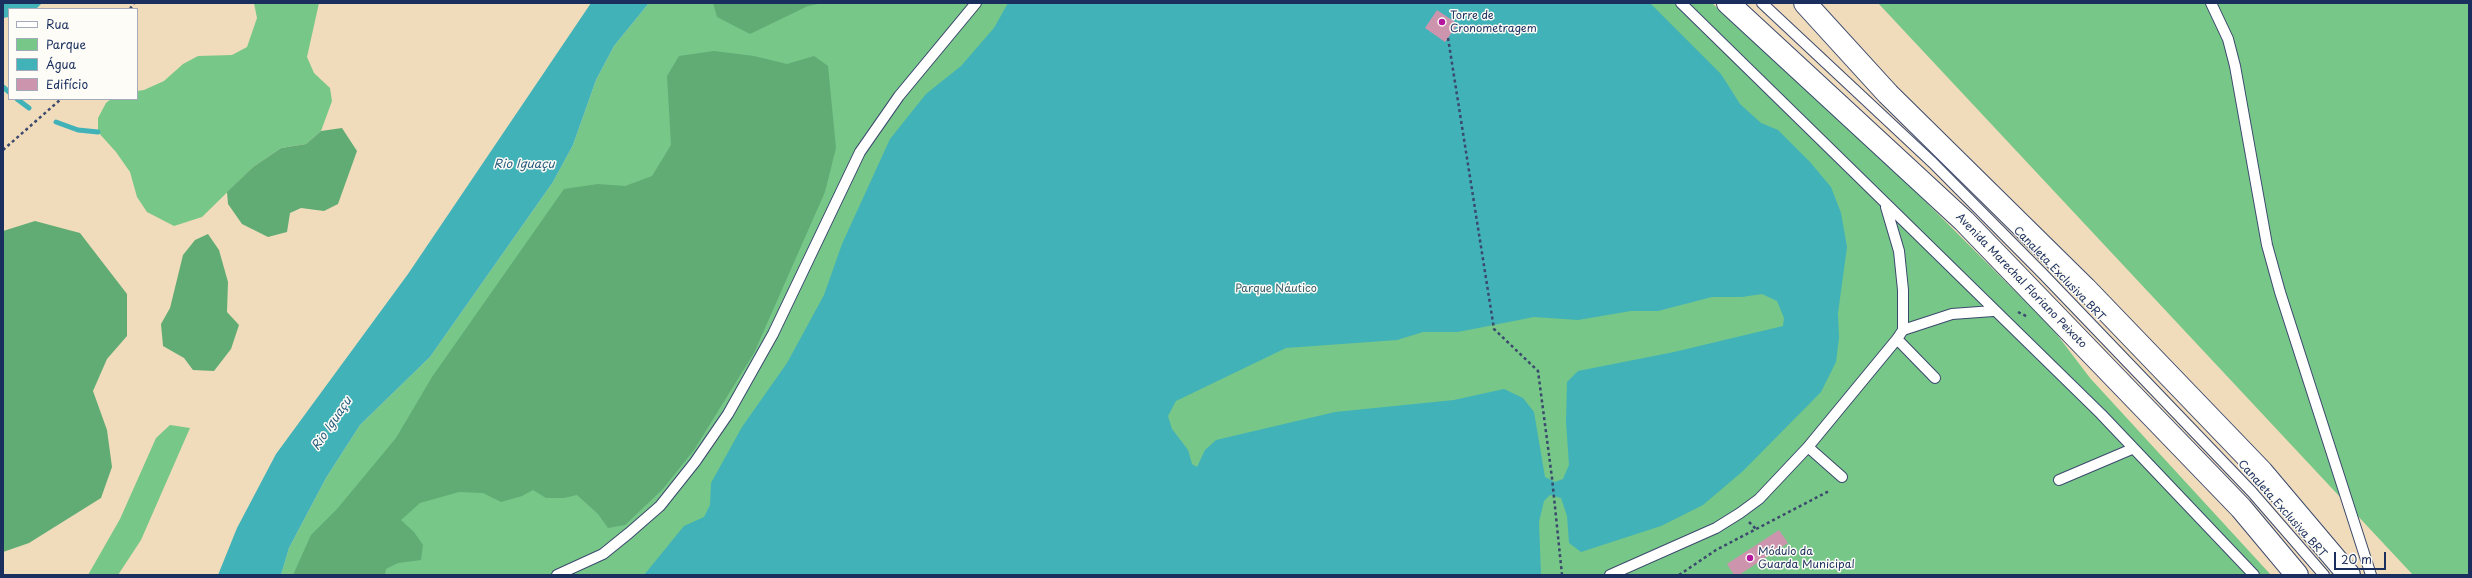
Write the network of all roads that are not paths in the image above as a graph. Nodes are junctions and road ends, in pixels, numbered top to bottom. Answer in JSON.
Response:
{"nodes":[{"id":1,"x":976,"y":3,"type":"edge"},
{"id":2,"x":1681,"y":3,"type":"edge"},
{"id":3,"x":1728,"y":3,"type":"edge"},
{"id":4,"x":1762,"y":3,"type":"edge"},
{"id":5,"x":1805,"y":3,"type":"edge"},
{"id":6,"x":2211,"y":3,"type":"edge"},
{"id":7,"x":1885,"y":204,"type":"junction"},
{"id":8,"x":1993,"y":311,"type":"junction"},
{"id":9,"x":1903,"y":330,"type":"junction"},
{"id":10,"x":1897,"y":339,"type":"junction"},
{"id":11,"x":1935,"y":378,"type":"dead end"},
{"id":12,"x":2194,"y":431,"type":"junction"},
{"id":13,"x":1808,"y":447,"type":"junction"},
{"id":14,"x":2132,"y":449,"type":"junction"},
{"id":15,"x":1842,"y":477,"type":"dead end"},
{"id":16,"x":2060,"y":480,"type":"dead end"},
{"id":17,"x":557,"y":575,"type":"edge"},
{"id":18,"x":1610,"y":575,"type":"edge"},
{"id":19,"x":2254,"y":575,"type":"edge"},
{"id":20,"x":2297,"y":575,"type":"edge"},
{"id":21,"x":2324,"y":575,"type":"edge"},
{"id":22,"x":2349,"y":575,"type":"edge"},
{"id":23,"x":2371,"y":575,"type":"edge"}],
"edges":[{"from":1,"to":17,"type":"lane"},
{"from":2,"to":7,"type":"lane"},
{"from":3,"to":12,"type":"main road","name":"Avenida Marechal Floriano Peixoto"},
{"from":4,"to":12,"type":"lane","name":"Canaleta Exclusiva BRT"},
{"from":5,"to":12,"type":"main road","name":"Avenida Marechal Floriano Peixoto"},
{"from":6,"to":23,"type":"lane"},
{"from":7,"to":8,"type":"lane"},
{"from":7,"to":9,"type":"lane"},
{"from":8,"to":9,"type":"lane"},
{"from":8,"to":14,"type":"lane"},
{"from":9,"to":10,"type":"lane"},
{"from":10,"to":11,"type":"lane"},
{"from":10,"to":13,"type":"lane"},
{"from":12,"to":20,"type":"main road","name":"Avenida Marechal Floriano Peixoto"},
{"from":12,"to":21,"type":"lane","name":"Canaleta Exclusiva BRT"},
{"from":12,"to":22,"type":"main road","name":"Avenida Marechal Floriano Peixoto"},
{"from":13,"to":15,"type":"lane"},
{"from":13,"to":18,"type":"lane"},
{"from":14,"to":16,"type":"lane"},
{"from":14,"to":19,"type":"lane"}]}
